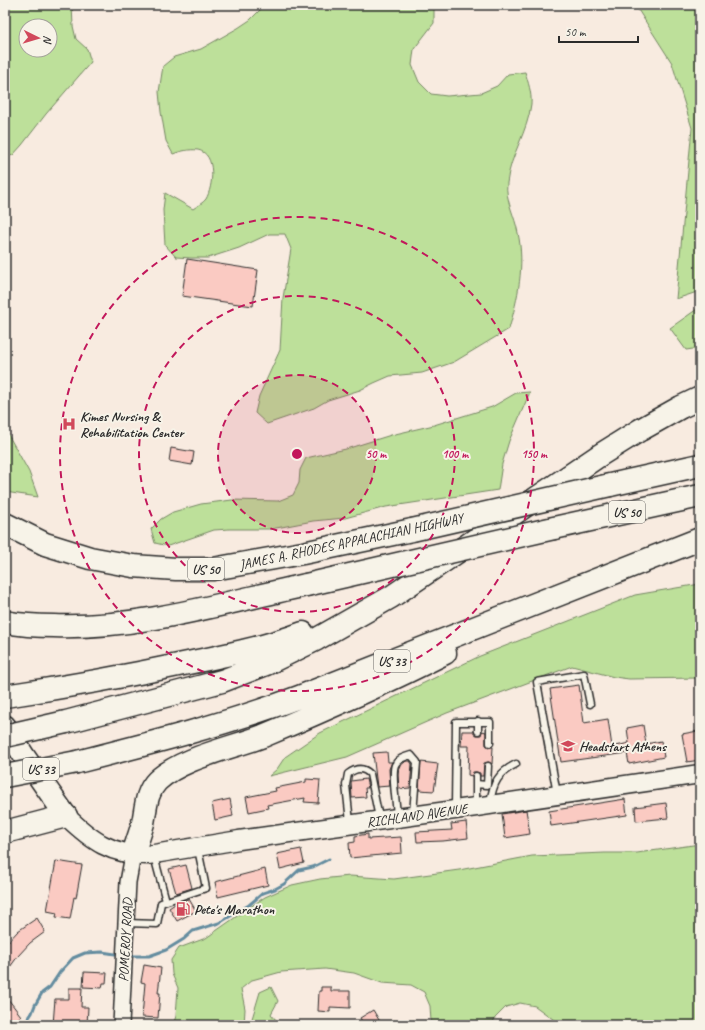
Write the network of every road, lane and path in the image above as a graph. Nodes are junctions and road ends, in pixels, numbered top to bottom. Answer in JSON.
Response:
{"nodes":[{"id":1,"x":700,"y":398,"type":"edge"},
{"id":2,"x":700,"y":465,"type":"edge"},
{"id":3,"x":700,"y":496,"type":"edge"},
{"id":4,"x":5,"y":524,"type":"edge"},
{"id":5,"x":700,"y":538,"type":"edge"},
{"id":6,"x":603,"y":576,"type":"junction"},
{"id":7,"x":391,"y":597,"type":"junction"},
{"id":8,"x":8,"y":623,"type":"edge"},
{"id":9,"x":5,"y":696,"type":"edge"},
{"id":10,"x":590,"y":704,"type":"dead end"},
{"id":11,"x":478,"y":721,"type":"junction"},
{"id":12,"x":5,"y":726,"type":"edge"},
{"id":13,"x":478,"y":731,"type":"dead end"},
{"id":14,"x":5,"y":736,"type":"edge"},
{"id":15,"x":490,"y":743,"type":"dead end"},
{"id":16,"x":516,"y":764,"type":"dead end"},
{"id":17,"x":488,"y":766,"type":"dead end"},
{"id":18,"x":700,"y":774,"type":"edge"},
{"id":19,"x":5,"y":776,"type":"edge"},
{"id":20,"x":476,"y":776,"type":"dead end"},
{"id":21,"x":476,"y":784,"type":"junction"},
{"id":22,"x":557,"y":795,"type":"junction"},
{"id":23,"x":483,"y":806,"type":"junction"},
{"id":24,"x":454,"y":809,"type":"junction"},
{"id":25,"x":66,"y":816,"type":"junction"},
{"id":26,"x":405,"y":816,"type":"junction"},
{"id":27,"x":380,"y":820,"type":"junction"},
{"id":28,"x":350,"y":824,"type":"junction"},
{"id":29,"x":5,"y":832,"type":"edge"},
{"id":30,"x":198,"y":847,"type":"junction"},
{"id":31,"x":143,"y":855,"type":"junction"},
{"id":32,"x":166,"y":901,"type":"junction"},
{"id":33,"x":126,"y":923,"type":"junction"},
{"id":34,"x":121,"y":1025,"type":"edge"}],
"edges":[{"from":1,"to":7,"type":"highway"},
{"from":2,"to":4,"type":"highway","name":"JAMES A. RHODES APPALACHIAN HIGHWAY","number":"US 50","bridge":true},
{"from":3,"to":8,"type":"highway","number":"US 50","bridge":true},
{"from":5,"to":6,"type":"highway","number":"US 33"},
{"from":6,"to":19,"type":"highway","number":"US 33","bridge":true},
{"from":6,"to":31,"type":"highway"},
{"from":7,"to":9,"type":"highway"},
{"from":7,"to":14,"type":"highway","bridge":true},
{"from":10,"to":22,"type":"lane"},
{"from":11,"to":13,"type":"lane"},
{"from":11,"to":15,"type":"lane"},
{"from":11,"to":24,"type":"lane"},
{"from":12,"to":25,"type":"highway"},
{"from":16,"to":23,"type":"lane"},
{"from":17,"to":21,"type":"lane"},
{"from":18,"to":22,"type":"main road","name":"RICHLAND AVENUE"},
{"from":20,"to":21,"type":"lane"},
{"from":21,"to":23,"type":"lane"},
{"from":22,"to":23,"type":"main road","name":"RICHLAND AVENUE"},
{"from":23,"to":24,"type":"main road","name":"RICHLAND AVENUE"},
{"from":24,"to":26,"type":"main road","name":"RICHLAND AVENUE"},
{"from":25,"to":29,"type":"highway"},
{"from":25,"to":31,"type":"main road"},
{"from":26,"to":26,"type":"lane"},
{"from":26,"to":27,"type":"main road","name":"RICHLAND AVENUE"},
{"from":27,"to":28,"type":"main road","name":"RICHLAND AVENUE"},
{"from":27,"to":28,"type":"lane"},
{"from":28,"to":30,"type":"main road","name":"RICHLAND AVENUE"},
{"from":30,"to":31,"type":"main road","name":"RICHLAND AVENUE"},
{"from":30,"to":32,"type":"lane"},
{"from":31,"to":32,"type":"lane"},
{"from":31,"to":33,"type":"street","name":"POMEROY ROAD"},
{"from":32,"to":33,"type":"lane"},
{"from":33,"to":34,"type":"street","name":"POMEROY ROAD"}]}
